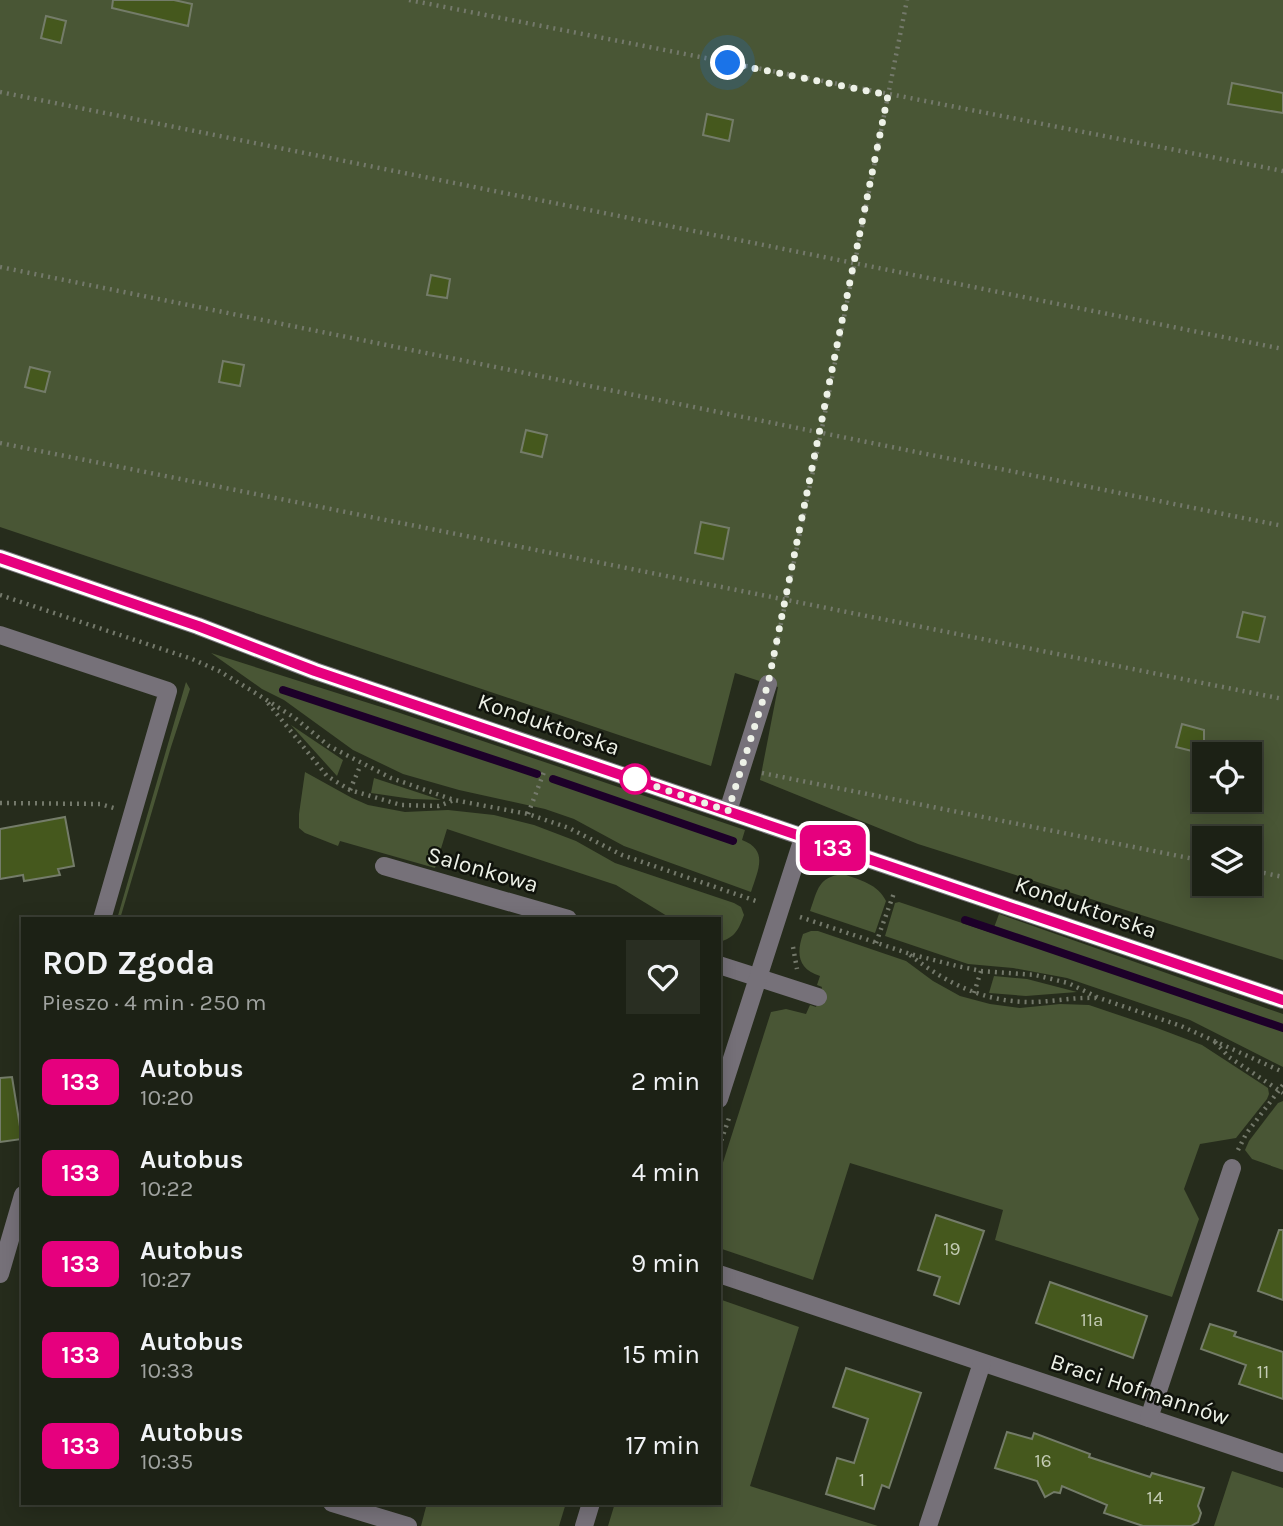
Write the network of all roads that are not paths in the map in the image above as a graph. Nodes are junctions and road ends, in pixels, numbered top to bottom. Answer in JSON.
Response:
{"nodes":[{"id":1,"x":0,"y":558,"type":"edge"},
{"id":2,"x":0,"y":635,"type":"edge"},
{"id":3,"x":768,"y":684,"type":"road end"},
{"id":4,"x":728,"y":811,"type":"junction"},
{"id":5,"x":803,"y":838,"type":"junction"},
{"id":6,"x":384,"y":866,"type":"dead end"},
{"id":7,"x":103,"y":917,"type":"edge"},
{"id":8,"x":561,"y":917,"type":"edge"},
{"id":9,"x":721,"y":966,"type":"edge"},
{"id":10,"x":758,"y":976,"type":"junction"},
{"id":11,"x":815,"y":996,"type":"road end"},
{"id":12,"x":1283,"y":1000,"type":"edge"},
{"id":13,"x":725,"y":1105,"type":"edge"},
{"id":14,"x":1232,"y":1168,"type":"road end"},
{"id":15,"x":21,"y":1200,"type":"edge"},
{"id":16,"x":4,"y":1244,"type":"edge"},
{"id":17,"x":0,"y":1274,"type":"edge"},
{"id":18,"x":721,"y":1275,"type":"edge"},
{"id":19,"x":982,"y":1363,"type":"junction"},
{"id":20,"x":1149,"y":1418,"type":"junction"},
{"id":21,"x":1283,"y":1463,"type":"edge"},
{"id":22,"x":339,"y":1505,"type":"edge"},
{"id":23,"x":590,"y":1505,"type":"edge"},
{"id":24,"x":408,"y":1526,"type":"edge"},
{"id":25,"x":584,"y":1526,"type":"edge"},
{"id":26,"x":928,"y":1526,"type":"edge"}],
"edges":[{"from":1,"to":4,"type":"street","name":"Konduktorska"},
{"from":2,"to":7,"type":"street"},
{"from":3,"to":4,"type":"street"},
{"from":4,"to":5,"type":"street","name":"Konduktorska"},
{"from":5,"to":10,"type":"street"},
{"from":5,"to":12,"type":"street","name":"Konduktorska"},
{"from":6,"to":8,"type":"street","name":"Salonkowa"},
{"from":9,"to":10,"type":"street"},
{"from":10,"to":11,"type":"street"},
{"from":10,"to":13,"type":"street"},
{"from":14,"to":20,"type":"street"},
{"from":15,"to":16,"type":"street"},
{"from":16,"to":17,"type":"street"},
{"from":18,"to":19,"type":"street","name":"Braci Hofmannów"},
{"from":19,"to":20,"type":"street","name":"Braci Hofmannów"},
{"from":19,"to":26,"type":"street"},
{"from":20,"to":21,"type":"street","name":"Braci Hofmannów"},
{"from":22,"to":24,"type":"street"},
{"from":23,"to":25,"type":"street"}]}
